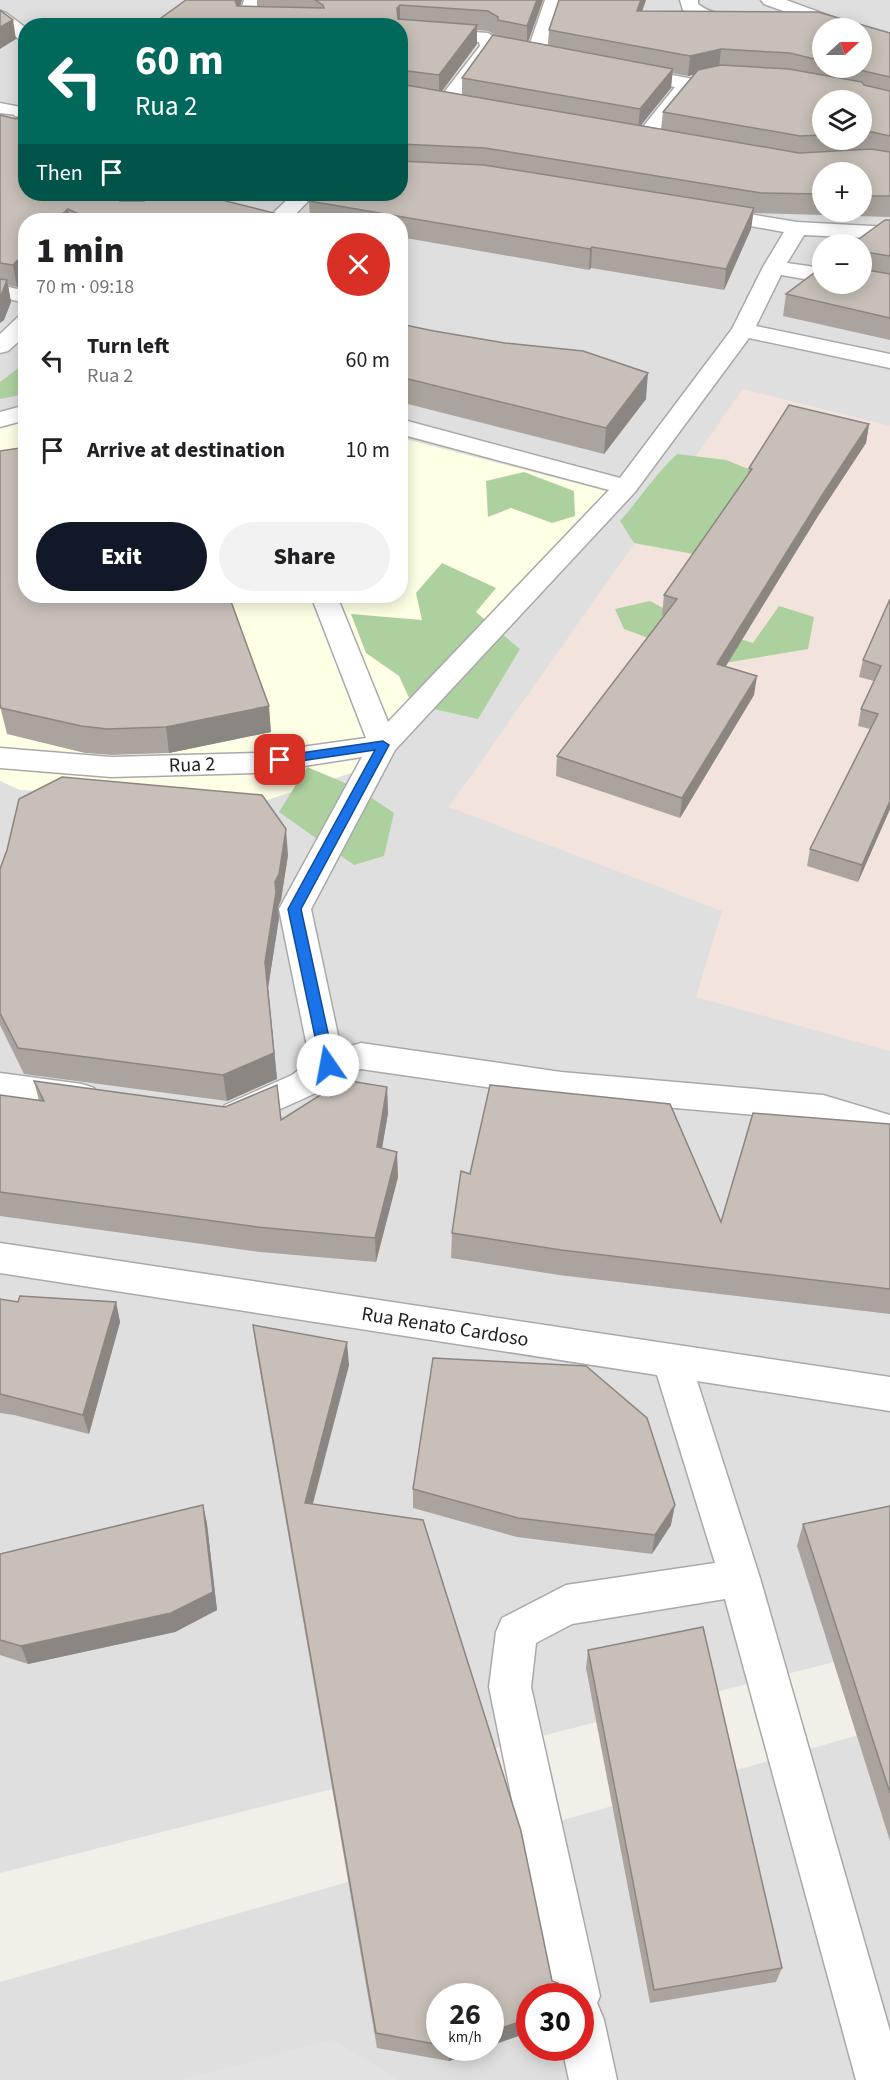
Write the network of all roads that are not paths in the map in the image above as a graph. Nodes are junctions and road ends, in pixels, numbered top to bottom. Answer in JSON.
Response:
{"nodes":[{"id":1,"x":252,"y":0,"type":"edge"},
{"id":2,"x":554,"y":0,"type":"edge"},
{"id":3,"x":689,"y":0,"type":"edge"},
{"id":4,"x":770,"y":0,"type":"edge"},
{"id":5,"x":805,"y":6,"type":"edge"},
{"id":6,"x":0,"y":16,"type":"edge"},
{"id":7,"x":247,"y":18,"type":"edge"},
{"id":8,"x":822,"y":18,"type":"edge"},
{"id":9,"x":752,"y":21,"type":"edge"},
{"id":10,"x":774,"y":21,"type":"edge"},
{"id":11,"x":812,"y":22,"type":"edge"},
{"id":12,"x":18,"y":30,"type":"edge"},
{"id":13,"x":408,"y":33,"type":"edge"},
{"id":14,"x":511,"y":50,"type":"junction"},
{"id":15,"x":556,"y":59,"type":"edge"},
{"id":16,"x":611,"y":69,"type":"edge"},
{"id":17,"x":708,"y":79,"type":"edge"},
{"id":18,"x":688,"y":84,"type":"junction"},
{"id":19,"x":0,"y":108,"type":"edge"},
{"id":20,"x":18,"y":111,"type":"edge"},
{"id":21,"x":492,"y":112,"type":"edge"},
{"id":22,"x":621,"y":134,"type":"edge"},
{"id":23,"x":644,"y":138,"type":"junction"},
{"id":24,"x":668,"y":142,"type":"edge"},
{"id":25,"x":296,"y":201,"type":"edge"},
{"id":26,"x":693,"y":211,"type":"edge"},
{"id":27,"x":283,"y":213,"type":"edge"},
{"id":28,"x":797,"y":228,"type":"junction"},
{"id":29,"x":890,"y":233,"type":"edge"},
{"id":30,"x":774,"y":267,"type":"junction"},
{"id":31,"x":812,"y":273,"type":"edge"},
{"id":32,"x":0,"y":291,"type":"edge"},
{"id":33,"x":18,"y":295,"type":"edge"},
{"id":34,"x":18,"y":329,"type":"edge"},
{"id":35,"x":743,"y":330,"type":"junction"},
{"id":36,"x":0,"y":346,"type":"edge"},
{"id":37,"x":890,"y":361,"type":"edge"},
{"id":38,"x":18,"y":414,"type":"edge"},
{"id":39,"x":0,"y":420,"type":"edge"},
{"id":40,"x":408,"y":428,"type":"edge"},
{"id":41,"x":626,"y":486,"type":"junction"},
{"id":42,"x":327,"y":603,"type":"edge"},
{"id":43,"x":383,"y":745,"type":"junction"},
{"id":44,"x":0,"y":758,"type":"edge"},
{"id":45,"x":328,"y":1065,"type":"junction"},
{"id":46,"x":0,"y":1086,"type":"edge"},
{"id":47,"x":115,"y":1101,"type":"edge"},
{"id":48,"x":206,"y":1114,"type":"edge"},
{"id":49,"x":890,"y":1128,"type":"edge"},
{"id":50,"x":0,"y":1258,"type":"edge"},
{"id":51,"x":672,"y":1362,"type":"junction"},
{"id":52,"x":890,"y":1394,"type":"edge"},
{"id":53,"x":740,"y":1578,"type":"junction"},
{"id":54,"x":573,"y":1983,"type":"edge"},
{"id":55,"x":589,"y":2061,"type":"edge"},
{"id":56,"x":593,"y":2080,"type":"edge"},
{"id":57,"x":880,"y":2080,"type":"edge"}],
"edges":[{"from":1,"to":7,"type":"lane"},
{"from":2,"to":14,"type":"street"},
{"from":3,"to":9,"type":"street"},
{"from":4,"to":5,"type":"street"},
{"from":5,"to":8,"type":"street"},
{"from":6,"to":12,"type":"lane"},
{"from":10,"to":11,"type":"street"},
{"from":13,"to":14,"type":"lane"},
{"from":14,"to":15,"type":"street"},
{"from":14,"to":21,"type":"street"},
{"from":16,"to":18,"type":"street"},
{"from":17,"to":18,"type":"street"},
{"from":18,"to":23,"type":"street"},
{"from":19,"to":20,"type":"lane"},
{"from":22,"to":23,"type":"street"},
{"from":23,"to":24,"type":"street"},
{"from":25,"to":27,"type":"street"},
{"from":26,"to":28,"type":"street"},
{"from":28,"to":29,"type":"street"},
{"from":28,"to":30,"type":"street"},
{"from":30,"to":31,"type":"street"},
{"from":30,"to":35,"type":"street"},
{"from":32,"to":33,"type":"lane"},
{"from":34,"to":36,"type":"street"},
{"from":35,"to":37,"type":"street"},
{"from":35,"to":41,"type":"street"},
{"from":38,"to":39,"type":"street"},
{"from":40,"to":41,"type":"street"},
{"from":41,"to":43,"type":"street"},
{"from":42,"to":43,"type":"street"},
{"from":43,"to":44,"type":"street","name":"Rua 2"},
{"from":43,"to":45,"type":"street"},
{"from":45,"to":48,"type":"street"},
{"from":45,"to":49,"type":"street"},
{"from":46,"to":47,"type":"street"},
{"from":50,"to":51,"type":"street","name":"Rua Renato Cardoso"},
{"from":51,"to":52,"type":"street","name":"Rua Renato Cardoso"},
{"from":51,"to":53,"type":"street"},
{"from":53,"to":54,"type":"street"},
{"from":53,"to":57,"type":"street"},
{"from":55,"to":56,"type":"street"}]}
